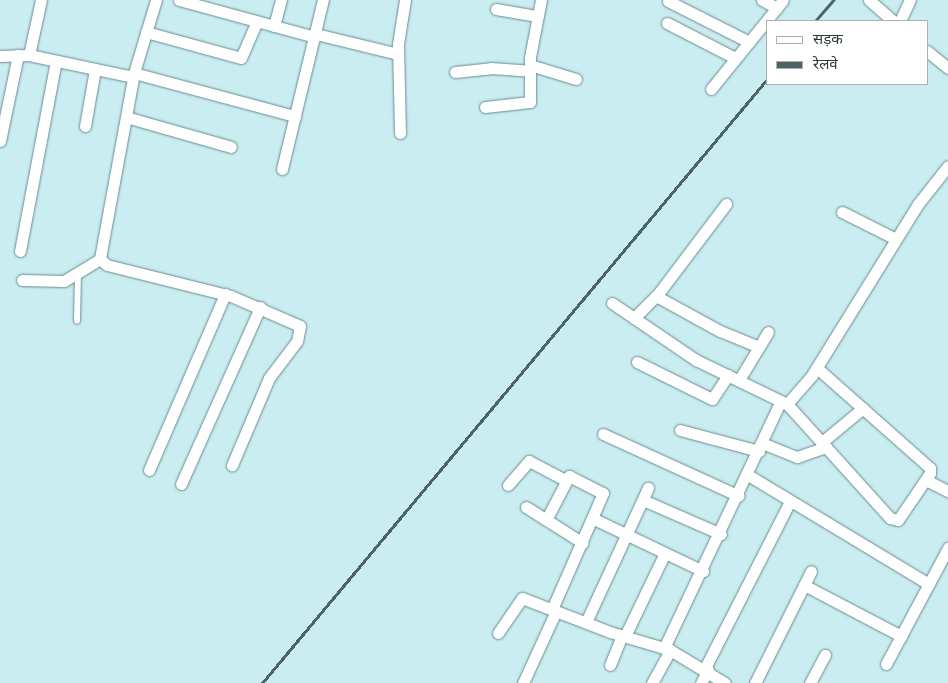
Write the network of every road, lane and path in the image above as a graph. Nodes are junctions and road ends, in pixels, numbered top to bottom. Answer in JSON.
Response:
{"nodes":[{"id":1,"x":41,"y":0,"type":"edge"},
{"id":2,"x":156,"y":0,"type":"edge"},
{"id":3,"x":179,"y":0,"type":"edge"},
{"id":4,"x":281,"y":0,"type":"edge"},
{"id":5,"x":323,"y":0,"type":"edge"},
{"id":6,"x":405,"y":0,"type":"edge"},
{"id":7,"x":541,"y":0,"type":"edge"},
{"id":8,"x":762,"y":0,"type":"edge"},
{"id":9,"x":868,"y":0,"type":"edge"},
{"id":10,"x":910,"y":0,"type":"edge"},
{"id":11,"x":668,"y":1,"type":"dead end"},
{"id":12,"x":780,"y":4,"type":"edge"},
{"id":13,"x":496,"y":8,"type":"dead end"},
{"id":14,"x":537,"y":16,"type":"junction"},
{"id":15,"x":767,"y":20,"type":"edge"},
{"id":16,"x":892,"y":20,"type":"edge"},
{"id":17,"x":900,"y":20,"type":"edge"},
{"id":18,"x":256,"y":21,"type":"junction"},
{"id":19,"x":766,"y":22,"type":"edge"},
{"id":20,"x":667,"y":23,"type":"dead end"},
{"id":21,"x":274,"y":26,"type":"junction"},
{"id":22,"x":146,"y":32,"type":"junction"},
{"id":23,"x":316,"y":35,"type":"junction"},
{"id":24,"x":750,"y":42,"type":"junction"},
{"id":25,"x":928,"y":52,"type":"edge"},
{"id":26,"x":398,"y":54,"type":"junction"},
{"id":27,"x":24,"y":55,"type":"junction"},
{"id":28,"x":0,"y":56,"type":"edge"},
{"id":29,"x":736,"y":58,"type":"junction"},
{"id":30,"x":56,"y":61,"type":"junction"},
{"id":31,"x":947,"y":65,"type":"edge"},
{"id":32,"x":530,"y":68,"type":"junction"},
{"id":33,"x":95,"y":69,"type":"junction"},
{"id":34,"x":455,"y":72,"type":"dead end"},
{"id":35,"x":134,"y":75,"type":"junction"},
{"id":36,"x":576,"y":79,"type":"dead end"},
{"id":37,"x":711,"y":89,"type":"dead end"},
{"id":38,"x":485,"y":108,"type":"dead end"},
{"id":39,"x":295,"y":116,"type":"junction"},
{"id":40,"x":126,"y":117,"type":"junction"},
{"id":41,"x":85,"y":126,"type":"dead end"},
{"id":42,"x":400,"y":134,"type":"dead end"},
{"id":43,"x":0,"y":141,"type":"edge"},
{"id":44,"x":231,"y":147,"type":"dead end"},
{"id":45,"x":948,"y":166,"type":"edge"},
{"id":46,"x":282,"y":169,"type":"dead end"},
{"id":47,"x":726,"y":204,"type":"dead end"},
{"id":48,"x":842,"y":212,"type":"dead end"},
{"id":49,"x":896,"y":240,"type":"junction"},
{"id":50,"x":20,"y":251,"type":"dead end"},
{"id":51,"x":100,"y":259,"type":"junction"},
{"id":52,"x":78,"y":273,"type":"junction"},
{"id":53,"x":22,"y":280,"type":"dead end"},
{"id":54,"x":225,"y":294,"type":"junction"},
{"id":55,"x":656,"y":296,"type":"junction"},
{"id":56,"x":612,"y":303,"type":"dead end"},
{"id":57,"x":260,"y":307,"type":"junction"},
{"id":58,"x":634,"y":318,"type":"junction"},
{"id":59,"x":77,"y":321,"type":"dead end"},
{"id":60,"x":768,"y":332,"type":"dead end"},
{"id":61,"x":759,"y":347,"type":"junction"},
{"id":62,"x":637,"y":362,"type":"dead end"},
{"id":63,"x":816,"y":368,"type":"junction"},
{"id":64,"x":734,"y":378,"type":"junction"},
{"id":65,"x":784,"y":402,"type":"junction"},
{"id":66,"x":863,"y":408,"type":"junction"},
{"id":67,"x":680,"y":430,"type":"dead end"},
{"id":68,"x":603,"y":434,"type":"dead end"},
{"id":69,"x":824,"y":444,"type":"junction"},
{"id":70,"x":760,"y":447,"type":"junction"},
{"id":71,"x":232,"y":465,"type":"dead end"},
{"id":72,"x":149,"y":470,"type":"dead end"},
{"id":73,"x":748,"y":476,"type":"junction"},
{"id":74,"x":565,"y":480,"type":"junction"},
{"id":75,"x":926,"y":480,"type":"junction"},
{"id":76,"x":182,"y":484,"type":"dead end"},
{"id":77,"x":508,"y":485,"type":"dead end"},
{"id":78,"x":648,"y":488,"type":"dead end"},
{"id":79,"x":948,"y":491,"type":"edge"},
{"id":80,"x":739,"y":496,"type":"junction"},
{"id":81,"x":643,"y":500,"type":"junction"},
{"id":82,"x":790,"y":501,"type":"junction"},
{"id":83,"x":526,"y":507,"type":"dead end"},
{"id":84,"x":594,"y":518,"type":"junction"},
{"id":85,"x":546,"y":520,"type":"junction"},
{"id":86,"x":627,"y":534,"type":"junction"},
{"id":87,"x":721,"y":534,"type":"junction"},
{"id":88,"x":583,"y":543,"type":"junction"},
{"id":89,"x":948,"y":548,"type":"edge"},
{"id":90,"x":665,"y":553,"type":"junction"},
{"id":91,"x":703,"y":571,"type":"junction"},
{"id":92,"x":812,"y":571,"type":"dead end"},
{"id":93,"x":929,"y":584,"type":"junction"},
{"id":94,"x":804,"y":585,"type":"junction"},
{"id":95,"x":554,"y":610,"type":"junction"},
{"id":96,"x":586,"y":622,"type":"junction"},
{"id":97,"x":498,"y":633,"type":"dead end"},
{"id":98,"x":624,"y":636,"type":"junction"},
{"id":99,"x":901,"y":636,"type":"junction"},
{"id":100,"x":667,"y":649,"type":"junction"},
{"id":101,"x":825,"y":655,"type":"dead end"},
{"id":102,"x":886,"y":664,"type":"dead end"},
{"id":103,"x":610,"y":665,"type":"dead end"},
{"id":104,"x":706,"y":669,"type":"junction"},
{"id":105,"x":523,"y":683,"type":"edge"},
{"id":106,"x":652,"y":683,"type":"edge"},
{"id":107,"x":700,"y":683,"type":"edge"},
{"id":108,"x":726,"y":683,"type":"edge"},
{"id":109,"x":756,"y":683,"type":"edge"},
{"id":110,"x":810,"y":683,"type":"edge"}],
"edges":[{"from":1,"to":27,"type":"street"},
{"from":2,"to":22,"type":"street"},
{"from":3,"to":18,"type":"street"},
{"from":4,"to":21,"type":"street"},
{"from":5,"to":23,"type":"street"},
{"from":6,"to":26,"type":"street"},
{"from":7,"to":14,"type":"street"},
{"from":8,"to":12,"type":"street"},
{"from":9,"to":16,"type":"street"},
{"from":10,"to":17,"type":"street"},
{"from":11,"to":24,"type":"street"},
{"from":12,"to":15,"type":"street"},
{"from":13,"to":14,"type":"street"},
{"from":14,"to":32,"type":"street"},
{"from":18,"to":21,"type":"street"},
{"from":18,"to":22,"type":"street"},
{"from":19,"to":24,"type":"street"},
{"from":20,"to":29,"type":"street"},
{"from":21,"to":23,"type":"street"},
{"from":22,"to":35,"type":"street"},
{"from":23,"to":26,"type":"street"},
{"from":23,"to":39,"type":"street"},
{"from":24,"to":29,"type":"street"},
{"from":25,"to":31,"type":"street"},
{"from":26,"to":42,"type":"street"},
{"from":27,"to":28,"type":"street"},
{"from":27,"to":30,"type":"street"},
{"from":27,"to":43,"type":"street"},
{"from":29,"to":37,"type":"street"},
{"from":30,"to":33,"type":"street"},
{"from":30,"to":50,"type":"street"},
{"from":32,"to":34,"type":"street"},
{"from":32,"to":36,"type":"street"},
{"from":32,"to":38,"type":"street"},
{"from":33,"to":35,"type":"street"},
{"from":33,"to":41,"type":"street"},
{"from":35,"to":39,"type":"street"},
{"from":35,"to":40,"type":"street"},
{"from":39,"to":46,"type":"street"},
{"from":40,"to":44,"type":"street"},
{"from":40,"to":51,"type":"street"},
{"from":45,"to":49,"type":"street"},
{"from":47,"to":55,"type":"street"},
{"from":48,"to":49,"type":"street"},
{"from":49,"to":63,"type":"street"},
{"from":51,"to":52,"type":"street"},
{"from":51,"to":54,"type":"street"},
{"from":52,"to":53,"type":"street"},
{"from":52,"to":59,"type":"lane"},
{"from":54,"to":57,"type":"street"},
{"from":54,"to":72,"type":"street"},
{"from":55,"to":58,"type":"street"},
{"from":55,"to":61,"type":"street"},
{"from":56,"to":58,"type":"street"},
{"from":57,"to":71,"type":"street"},
{"from":57,"to":76,"type":"street"},
{"from":58,"to":64,"type":"street"},
{"from":60,"to":61,"type":"street"},
{"from":61,"to":64,"type":"street"},
{"from":62,"to":64,"type":"street"},
{"from":63,"to":65,"type":"street"},
{"from":63,"to":66,"type":"street"},
{"from":64,"to":65,"type":"street"},
{"from":65,"to":69,"type":"street"},
{"from":65,"to":70,"type":"street"},
{"from":66,"to":69,"type":"street"},
{"from":66,"to":75,"type":"street"},
{"from":67,"to":70,"type":"street"},
{"from":68,"to":80,"type":"street"},
{"from":69,"to":70,"type":"street"},
{"from":69,"to":75,"type":"street"},
{"from":70,"to":73,"type":"street"},
{"from":73,"to":80,"type":"street"},
{"from":73,"to":82,"type":"street"},
{"from":74,"to":77,"type":"street"},
{"from":74,"to":84,"type":"street"},
{"from":74,"to":85,"type":"street"},
{"from":75,"to":79,"type":"street"},
{"from":78,"to":81,"type":"street"},
{"from":80,"to":87,"type":"street"},
{"from":81,"to":86,"type":"street"},
{"from":81,"to":87,"type":"street"},
{"from":82,"to":93,"type":"street"},
{"from":82,"to":104,"type":"street"},
{"from":83,"to":85,"type":"street"},
{"from":84,"to":86,"type":"street"},
{"from":84,"to":88,"type":"street"},
{"from":85,"to":88,"type":"street"},
{"from":86,"to":90,"type":"street"},
{"from":86,"to":96,"type":"street"},
{"from":87,"to":91,"type":"street"},
{"from":88,"to":95,"type":"street"},
{"from":89,"to":93,"type":"street"},
{"from":90,"to":91,"type":"street"},
{"from":90,"to":98,"type":"street"},
{"from":91,"to":100,"type":"street"},
{"from":92,"to":94,"type":"street"},
{"from":93,"to":99,"type":"street"},
{"from":94,"to":99,"type":"street"},
{"from":94,"to":109,"type":"street"},
{"from":95,"to":96,"type":"street"},
{"from":95,"to":97,"type":"street"},
{"from":95,"to":105,"type":"street"},
{"from":96,"to":98,"type":"street"},
{"from":98,"to":100,"type":"street"},
{"from":98,"to":103,"type":"street"},
{"from":99,"to":102,"type":"street"},
{"from":100,"to":104,"type":"street"},
{"from":100,"to":106,"type":"street"},
{"from":101,"to":110,"type":"street"},
{"from":104,"to":107,"type":"street"},
{"from":104,"to":108,"type":"street"}]}
